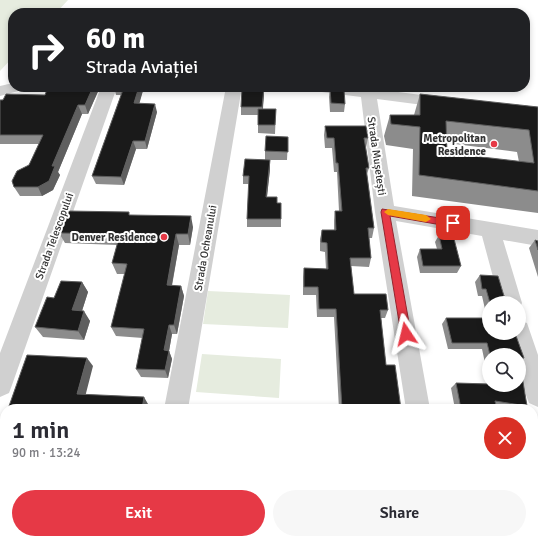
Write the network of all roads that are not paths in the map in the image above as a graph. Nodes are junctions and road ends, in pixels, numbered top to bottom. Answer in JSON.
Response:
{"nodes":[{"id":1,"x":107,"y":92,"type":"edge"},
{"id":2,"x":233,"y":92,"type":"edge"},
{"id":3,"x":360,"y":92,"type":"edge"},
{"id":4,"x":368,"y":93,"type":"junction"},
{"id":5,"x":461,"y":105,"type":"edge"},
{"id":6,"x":385,"y":212,"type":"junction"},
{"id":7,"x":490,"y":230,"type":"junction"},
{"id":8,"x":538,"y":238,"type":"edge"},
{"id":9,"x":509,"y":296,"type":"edge"},
{"id":10,"x":522,"y":340,"type":"edge"},
{"id":11,"x":0,"y":385,"type":"edge"},
{"id":12,"x":538,"y":395,"type":"edge"},
{"id":13,"x":177,"y":404,"type":"edge"},
{"id":14,"x":417,"y":404,"type":"edge"}],
"edges":[{"from":1,"to":11,"type":"street","name":"Strada Telescopului"},
{"from":2,"to":13,"type":"street","name":"Strada Ocheanului"},
{"from":3,"to":4,"type":"street"},
{"from":4,"to":5,"type":"street"},
{"from":4,"to":6,"type":"street","name":"Strada Mușetești"},
{"from":6,"to":7,"type":"street"},
{"from":6,"to":14,"type":"street","name":"Strada Mușetești"},
{"from":7,"to":8,"type":"street"},
{"from":7,"to":9,"type":"street"},
{"from":10,"to":12,"type":"street"}]}
